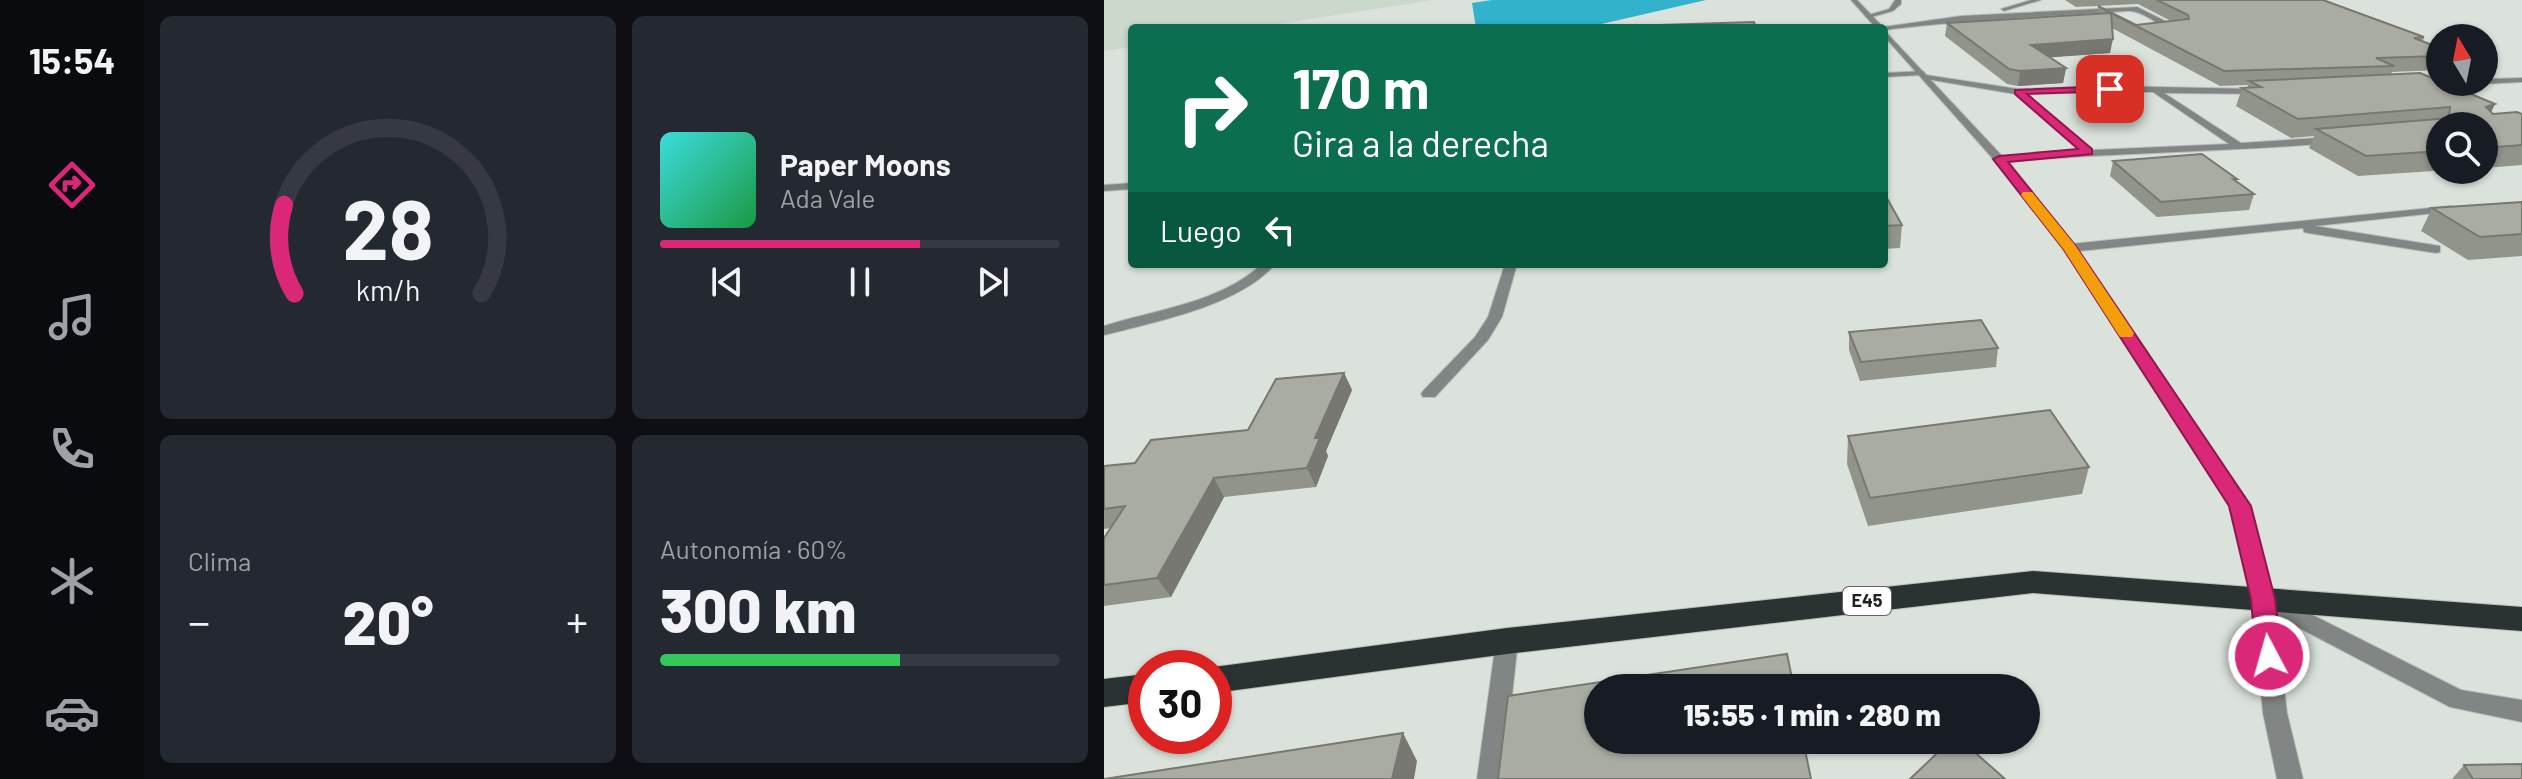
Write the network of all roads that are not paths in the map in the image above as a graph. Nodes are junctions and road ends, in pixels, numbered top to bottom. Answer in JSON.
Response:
{"nodes":[{"id":1,"x":1854,"y":0,"type":"edge"},
{"id":2,"x":1898,"y":0,"type":"edge"},
{"id":3,"x":2038,"y":0,"type":"edge"},
{"id":4,"x":2093,"y":11,"type":"junction"},
{"id":5,"x":1868,"y":16,"type":"junction"},
{"id":6,"x":2106,"y":18,"type":"edge"},
{"id":7,"x":1953,"y":20,"type":"junction"},
{"id":8,"x":1876,"y":24,"type":"edge"},
{"id":9,"x":1888,"y":27,"type":"edge"},
{"id":10,"x":2163,"y":31,"type":"edge"},
{"id":11,"x":1888,"y":36,"type":"edge"},
{"id":12,"x":1888,"y":75,"type":"edge"},
{"id":13,"x":1924,"y":75,"type":"junction"},
{"id":14,"x":2522,"y":80,"type":"edge"},
{"id":15,"x":2498,"y":81,"type":"edge"},
{"id":16,"x":2426,"y":84,"type":"edge"},
{"id":17,"x":2415,"y":85,"type":"edge"},
{"id":18,"x":2156,"y":91,"type":"junction"},
{"id":19,"x":2018,"y":92,"type":"junction"},
{"id":20,"x":2275,"y":92,"type":"edge"},
{"id":21,"x":2349,"y":139,"type":"edge"},
{"id":22,"x":2242,"y":148,"type":"junction"},
{"id":23,"x":2088,"y":151,"type":"junction"},
{"id":24,"x":1999,"y":159,"type":"junction"},
{"id":25,"x":1128,"y":186,"type":"edge"},
{"id":26,"x":1104,"y":188,"type":"edge"},
{"id":27,"x":2458,"y":208,"type":"edge"},
{"id":28,"x":2283,"y":225,"type":"junction"},
{"id":29,"x":2070,"y":248,"type":"junction"},
{"id":30,"x":2436,"y":249,"type":"dead end"},
{"id":31,"x":1266,"y":268,"type":"edge"},
{"id":32,"x":1510,"y":268,"type":"edge"},
{"id":33,"x":1104,"y":331,"type":"edge"},
{"id":34,"x":1429,"y":394,"type":"dead end"},
{"id":35,"x":2263,"y":599,"type":"junction"},
{"id":36,"x":2522,"y":619,"type":"edge"},
{"id":37,"x":1507,"y":641,"type":"junction"},
{"id":38,"x":1232,"y":677,"type":"edge"},
{"id":39,"x":1128,"y":690,"type":"edge"},
{"id":40,"x":1104,"y":693,"type":"edge"},
{"id":41,"x":2522,"y":711,"type":"edge"},
{"id":42,"x":1490,"y":779,"type":"edge"},
{"id":43,"x":2290,"y":779,"type":"edge"}],
"edges":[{"from":1,"to":5,"type":"street"},
{"from":2,"to":5,"type":"street"},
{"from":3,"to":7,"type":"street"},
{"from":4,"to":6,"type":"street"},
{"from":4,"to":7,"type":"street"},
{"from":4,"to":10,"type":"street"},
{"from":5,"to":8,"type":"street"},
{"from":7,"to":9,"type":"street"},
{"from":11,"to":13,"type":"street"},
{"from":12,"to":13,"type":"street"},
{"from":13,"to":19,"type":"street"},
{"from":13,"to":24,"type":"street"},
{"from":14,"to":15,"type":"street"},
{"from":16,"to":17,"type":"street"},
{"from":18,"to":19,"type":"street"},
{"from":18,"to":20,"type":"street"},
{"from":18,"to":22,"type":"street"},
{"from":19,"to":23,"type":"street"},
{"from":21,"to":22,"type":"street"},
{"from":22,"to":23,"type":"street"},
{"from":23,"to":24,"type":"street"},
{"from":24,"to":29,"type":"street"},
{"from":25,"to":26,"type":"street"},
{"from":27,"to":28,"type":"street"},
{"from":28,"to":29,"type":"street"},
{"from":28,"to":30,"type":"street"},
{"from":29,"to":35,"type":"street"},
{"from":31,"to":33,"type":"street"},
{"from":32,"to":34,"type":"street"},
{"from":35,"to":36,"type":"highway","number":"E45"},
{"from":35,"to":37,"type":"highway","number":"E45"},
{"from":35,"to":41,"type":"street"},
{"from":35,"to":43,"type":"street"},
{"from":37,"to":38,"type":"highway","number":"E45"},
{"from":37,"to":42,"type":"street"},
{"from":39,"to":40,"type":"highway"}]}
